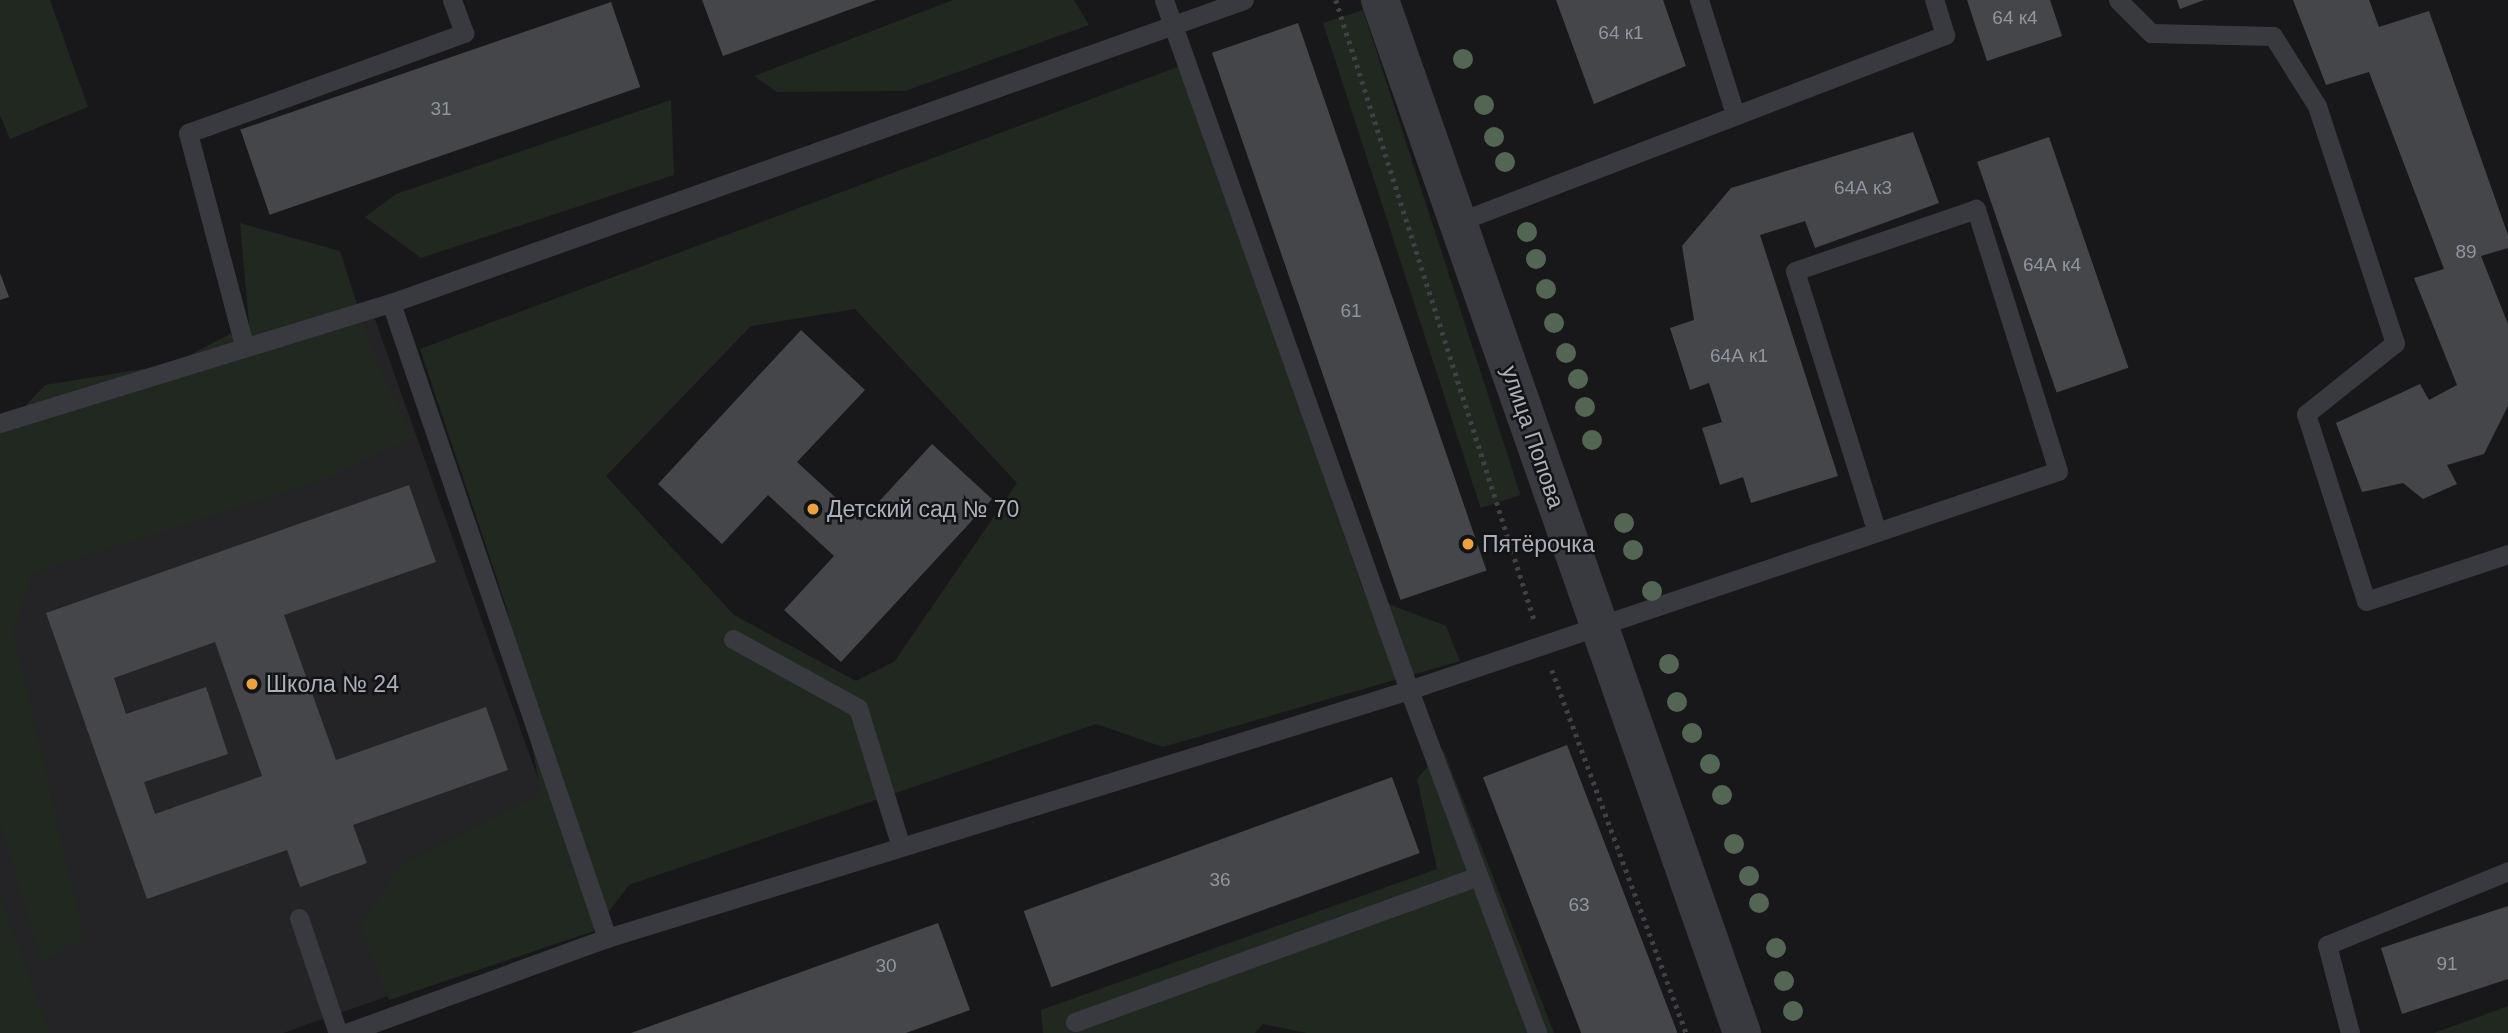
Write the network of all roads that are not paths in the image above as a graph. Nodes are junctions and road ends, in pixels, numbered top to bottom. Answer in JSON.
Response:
{"nodes":[{"id":1,"x":452,"y":0,"type":"edge"},
{"id":2,"x":1164,"y":0,"type":"edge"},
{"id":3,"x":1244,"y":0,"type":"edge"},
{"id":4,"x":1380,"y":0,"type":"edge"},
{"id":5,"x":1699,"y":0,"type":"edge"},
{"id":6,"x":1934,"y":0,"type":"edge"},
{"id":7,"x":2118,"y":0,"type":"edge"},
{"id":8,"x":1172,"y":26,"type":"junction"},
{"id":9,"x":1735,"y":114,"type":"junction"},
{"id":10,"x":1458,"y":222,"type":"junction"},
{"id":11,"x":391,"y":303,"type":"junction"},
{"id":12,"x":244,"y":345,"type":"junction"},
{"id":13,"x":0,"y":423,"type":"edge"},
{"id":14,"x":1876,"y":530,"type":"junction"},
{"id":15,"x":2508,"y":554,"type":"edge"},
{"id":16,"x":1598,"y":624,"type":"junction"},
{"id":17,"x":733,"y":639,"type":"dead end"},
{"id":18,"x":1409,"y":690,"type":"junction"},
{"id":19,"x":901,"y":847,"type":"junction"},
{"id":20,"x":2508,"y":871,"type":"edge"},
{"id":21,"x":1478,"y":876,"type":"junction"},
{"id":22,"x":299,"y":918,"type":"dead end"},
{"id":23,"x":607,"y":939,"type":"junction"},
{"id":24,"x":1075,"y":1022,"type":"dead end"},
{"id":25,"x":338,"y":1033,"type":"edge"},
{"id":26,"x":346,"y":1033,"type":"edge"},
{"id":27,"x":1536,"y":1033,"type":"edge"},
{"id":28,"x":1742,"y":1033,"type":"edge"},
{"id":29,"x":2350,"y":1033,"type":"edge"}],
"edges":[{"from":1,"to":12,"type":"lane"},
{"from":2,"to":8,"type":"lane"},
{"from":3,"to":8,"type":"lane"},
{"from":4,"to":10,"type":"street","name":"улица Попова"},
{"from":5,"to":9,"type":"lane"},
{"from":6,"to":9,"type":"lane"},
{"from":7,"to":15,"type":"lane"},
{"from":8,"to":11,"type":"lane"},
{"from":8,"to":18,"type":"lane"},
{"from":9,"to":10,"type":"lane"},
{"from":10,"to":16,"type":"street","name":"улица Попова"},
{"from":11,"to":12,"type":"lane"},
{"from":11,"to":23,"type":"lane"},
{"from":12,"to":13,"type":"lane"},
{"from":14,"to":14,"type":"lane"},
{"from":14,"to":16,"type":"lane"},
{"from":16,"to":18,"type":"lane"},
{"from":16,"to":28,"type":"street","name":"улица Попова"},
{"from":17,"to":19,"type":"lane"},
{"from":18,"to":19,"type":"lane"},
{"from":18,"to":21,"type":"lane"},
{"from":19,"to":23,"type":"lane"},
{"from":20,"to":29,"type":"lane"},
{"from":21,"to":24,"type":"lane"},
{"from":21,"to":27,"type":"lane"},
{"from":22,"to":25,"type":"lane"},
{"from":23,"to":26,"type":"lane"}]}
